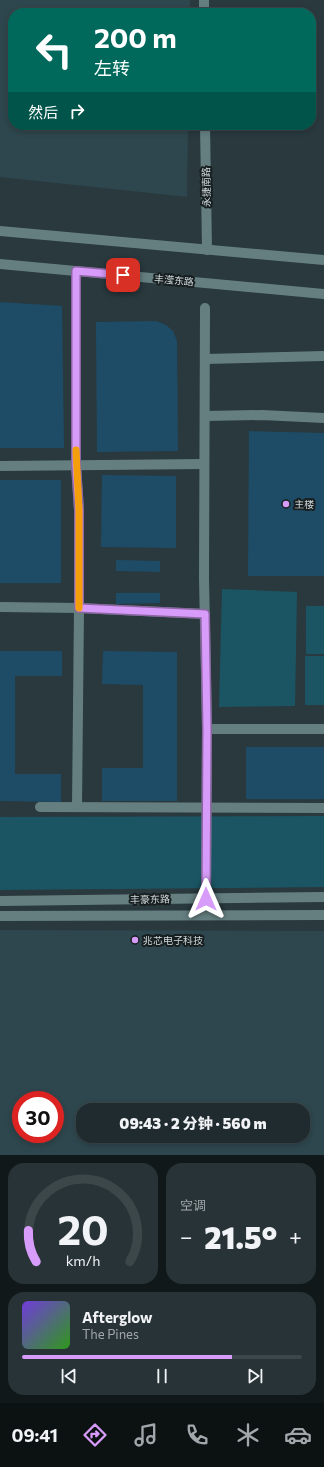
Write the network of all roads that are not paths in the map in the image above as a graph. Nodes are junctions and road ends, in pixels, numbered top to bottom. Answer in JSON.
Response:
{"nodes":[{"id":1,"x":205,"y":130,"type":"edge"},
{"id":2,"x":0,"y":231,"type":"edge"},
{"id":3,"x":207,"y":250,"type":"junction"},
{"id":4,"x":324,"y":260,"type":"edge"},
{"id":5,"x":0,"y":264,"type":"edge"},
{"id":6,"x":76,"y":271,"type":"junction"},
{"id":7,"x":324,"y":294,"type":"edge"},
{"id":8,"x":205,"y":308,"type":"dead end"},
{"id":9,"x":324,"y":356,"type":"edge"},
{"id":10,"x":205,"y":359,"type":"junction"},
{"id":11,"x":205,"y":416,"type":"junction"},
{"id":12,"x":324,"y":418,"type":"edge"},
{"id":13,"x":204,"y":464,"type":"junction"},
{"id":14,"x":76,"y":465,"type":"junction"},
{"id":15,"x":0,"y":466,"type":"edge"},
{"id":16,"x":0,"y":607,"type":"edge"},
{"id":17,"x":79,"y":608,"type":"junction"},
{"id":18,"x":205,"y":614,"type":"junction"},
{"id":19,"x":207,"y":729,"type":"junction"},
{"id":20,"x":324,"y":729,"type":"edge"},
{"id":21,"x":40,"y":807,"type":"dead end"},
{"id":22,"x":77,"y":807,"type":"junction"},
{"id":23,"x":206,"y":808,"type":"junction"},
{"id":24,"x":324,"y":808,"type":"edge"},
{"id":25,"x":324,"y":897,"type":"edge"},
{"id":26,"x":206,"y":899,"type":"junction"},
{"id":27,"x":0,"y":901,"type":"edge"},
{"id":28,"x":324,"y":915,"type":"edge"},
{"id":29,"x":0,"y":916,"type":"edge"}],
"edges":[{"from":1,"to":3,"type":"street","name":"永捷南路"},
{"from":2,"to":3,"type":"street"},
{"from":3,"to":4,"type":"street"},
{"from":5,"to":6,"type":"street","name":"丰滢东路"},
{"from":6,"to":7,"type":"street","name":"丰滢东路"},
{"from":6,"to":14,"type":"street"},
{"from":8,"to":10,"type":"street"},
{"from":9,"to":10,"type":"street"},
{"from":10,"to":11,"type":"street"},
{"from":11,"to":12,"type":"street"},
{"from":11,"to":13,"type":"street"},
{"from":13,"to":14,"type":"street"},
{"from":13,"to":18,"type":"street"},
{"from":14,"to":15,"type":"street"},
{"from":14,"to":17,"type":"street"},
{"from":16,"to":17,"type":"street"},
{"from":17,"to":18,"type":"street"},
{"from":17,"to":22,"type":"street"},
{"from":18,"to":19,"type":"street"},
{"from":19,"to":20,"type":"street"},
{"from":19,"to":23,"type":"street"},
{"from":21,"to":22,"type":"street"},
{"from":22,"to":23,"type":"street"},
{"from":23,"to":24,"type":"street"},
{"from":23,"to":26,"type":"street"},
{"from":25,"to":26,"type":"street","name":"丰豪东路"},
{"from":26,"to":27,"type":"street","name":"丰豪东路"},
{"from":28,"to":29,"type":"street","name":"丰豪东路"}]}
